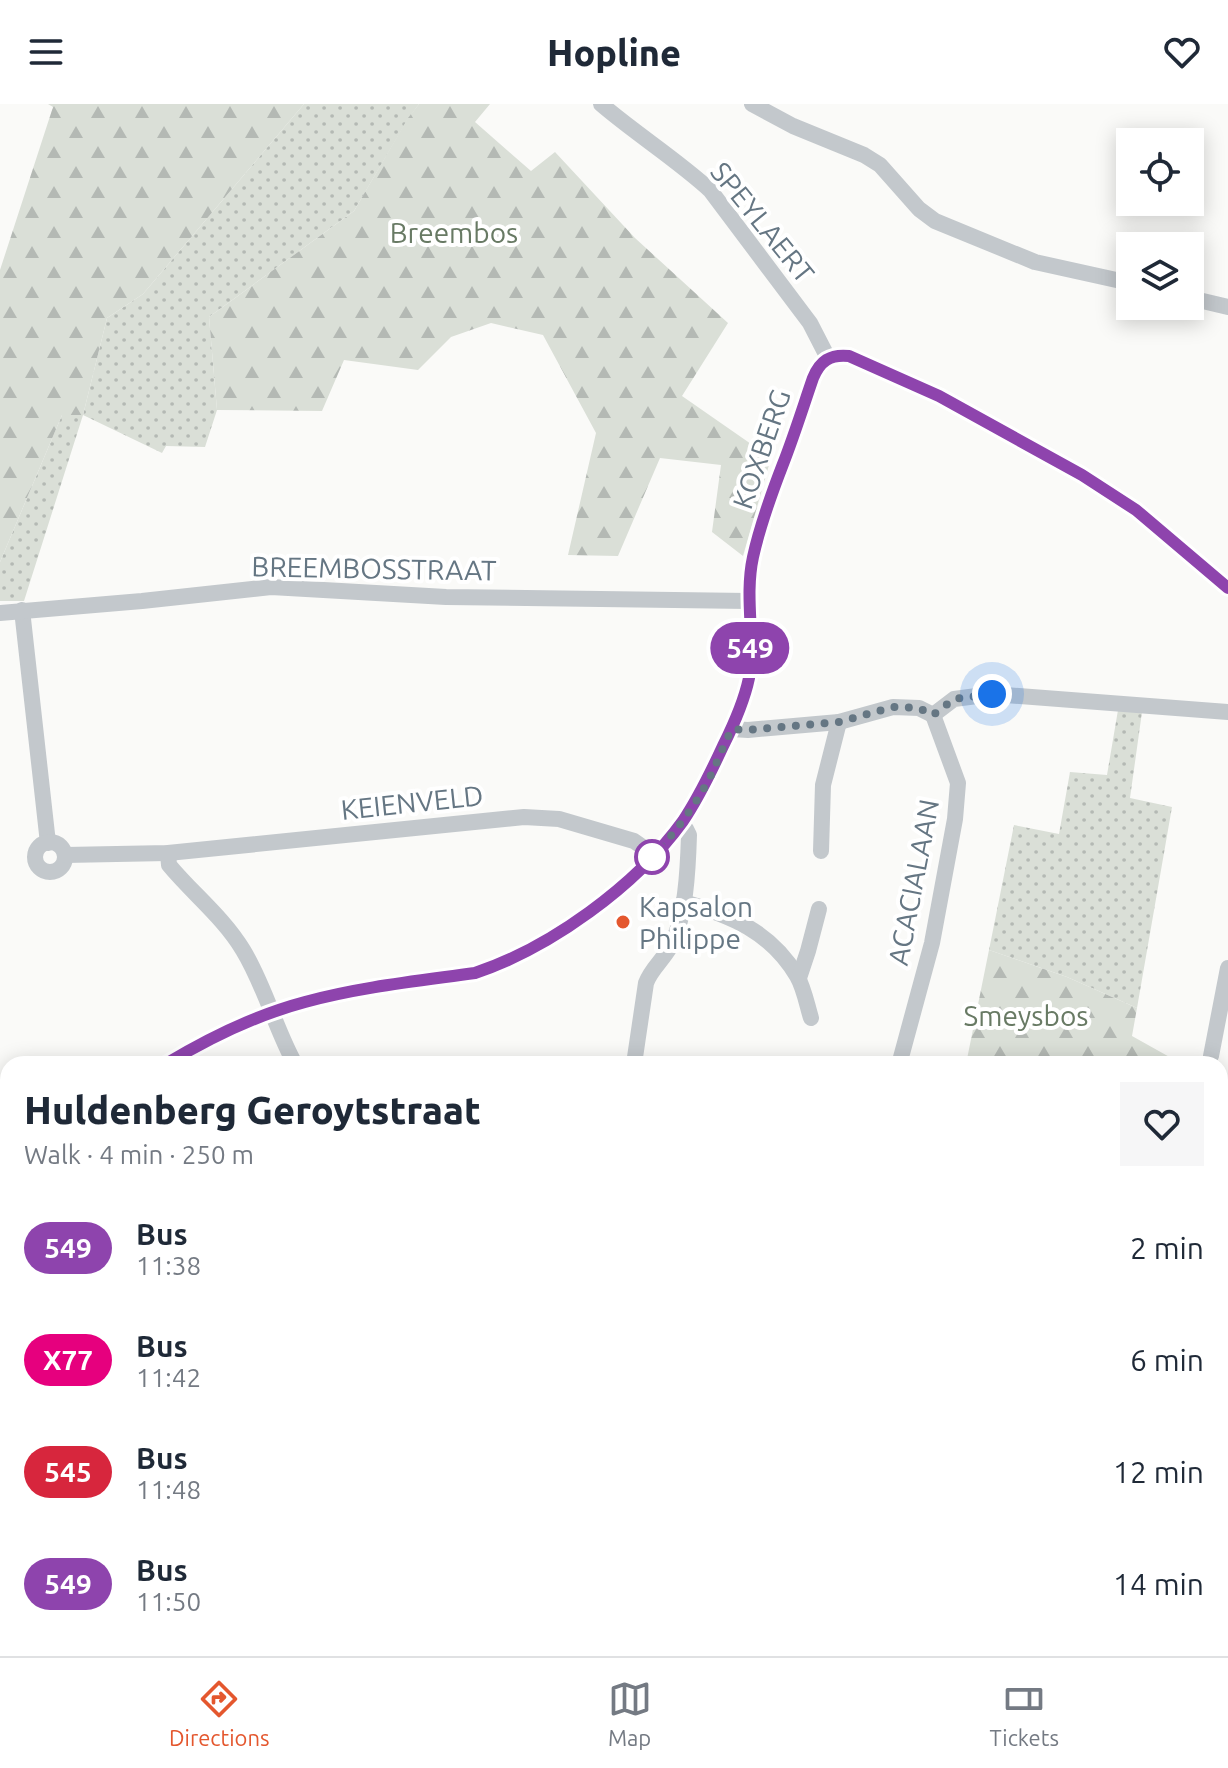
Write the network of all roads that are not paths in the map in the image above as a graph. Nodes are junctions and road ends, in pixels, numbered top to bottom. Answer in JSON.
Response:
{"nodes":[{"id":1,"x":601,"y":104,"type":"edge"},
{"id":2,"x":752,"y":104,"type":"edge"},
{"id":3,"x":1116,"y":280,"type":"edge"},
{"id":4,"x":1204,"y":301,"type":"edge"},
{"id":5,"x":1228,"y":307,"type":"edge"},
{"id":6,"x":828,"y":358,"type":"junction"},
{"id":7,"x":1228,"y":588,"type":"edge"},
{"id":8,"x":748,"y":601,"type":"junction"},
{"id":9,"x":22,"y":610,"type":"junction"},
{"id":10,"x":0,"y":613,"type":"edge"},
{"id":11,"x":1228,"y":712,"type":"edge"},
{"id":12,"x":933,"y":715,"type":"junction"},
{"id":13,"x":839,"y":722,"type":"junction"},
{"id":14,"x":732,"y":729,"type":"junction"},
{"id":15,"x":681,"y":823,"type":"junction"},
{"id":16,"x":48,"y":843,"type":"junction"},
{"id":17,"x":821,"y":851,"type":"dead end"},
{"id":18,"x":168,"y":853,"type":"junction"},
{"id":19,"x":65,"y":855,"type":"junction"},
{"id":20,"x":654,"y":855,"type":"junction"},
{"id":21,"x":683,"y":902,"type":"junction"},
{"id":22,"x":819,"y":909,"type":"dead end"},
{"id":23,"x":774,"y":946,"type":"junction"},
{"id":24,"x":808,"y":951,"type":"junction"},
{"id":25,"x":1228,"y":968,"type":"edge"},
{"id":26,"x":799,"y":978,"type":"junction"},
{"id":27,"x":272,"y":1013,"type":"junction"},
{"id":28,"x":811,"y":1018,"type":"dead end"},
{"id":29,"x":179,"y":1056,"type":"edge"},
{"id":30,"x":291,"y":1056,"type":"edge"},
{"id":31,"x":635,"y":1056,"type":"edge"},
{"id":32,"x":901,"y":1056,"type":"edge"},
{"id":33,"x":1211,"y":1056,"type":"dead end"}],
"edges":[{"from":1,"to":6,"type":"street","name":"SPEYLAERT"},
{"from":2,"to":3,"type":"street"},
{"from":4,"to":5,"type":"street"},
{"from":6,"to":7,"type":"street"},
{"from":6,"to":8,"type":"street","name":"KOXBERG"},
{"from":8,"to":9,"type":"street","name":"BREEMBOSSTRAAT"},
{"from":8,"to":14,"type":"street","name":"KOXBERG"},
{"from":9,"to":10,"type":"street","name":"BREEMBOSSTRAAT"},
{"from":9,"to":16,"type":"street"},
{"from":11,"to":12,"type":"street"},
{"from":12,"to":13,"type":"street"},
{"from":12,"to":32,"type":"street","name":"ACACIALAAN"},
{"from":13,"to":14,"type":"street"},
{"from":13,"to":17,"type":"street"},
{"from":14,"to":15,"type":"street","name":"KOXBERG"},
{"from":15,"to":20,"type":"street","name":"KOXBERG"},
{"from":15,"to":21,"type":"street"},
{"from":16,"to":19,"type":"street"},
{"from":16,"to":19,"type":"street"},
{"from":18,"to":19,"type":"street","name":"KEIENVELD"},
{"from":18,"to":20,"type":"street","name":"KEIENVELD"},
{"from":18,"to":27,"type":"street"},
{"from":20,"to":27,"type":"street","name":"KOXBERG"},
{"from":21,"to":23,"type":"street"},
{"from":21,"to":31,"type":"street"},
{"from":22,"to":24,"type":"street"},
{"from":23,"to":24,"type":"street"},
{"from":23,"to":26,"type":"street"},
{"from":24,"to":26,"type":"street"},
{"from":25,"to":33,"type":"street"},
{"from":26,"to":28,"type":"street"},
{"from":27,"to":29,"type":"street","name":"KOXBERG"},
{"from":27,"to":30,"type":"street"}]}
